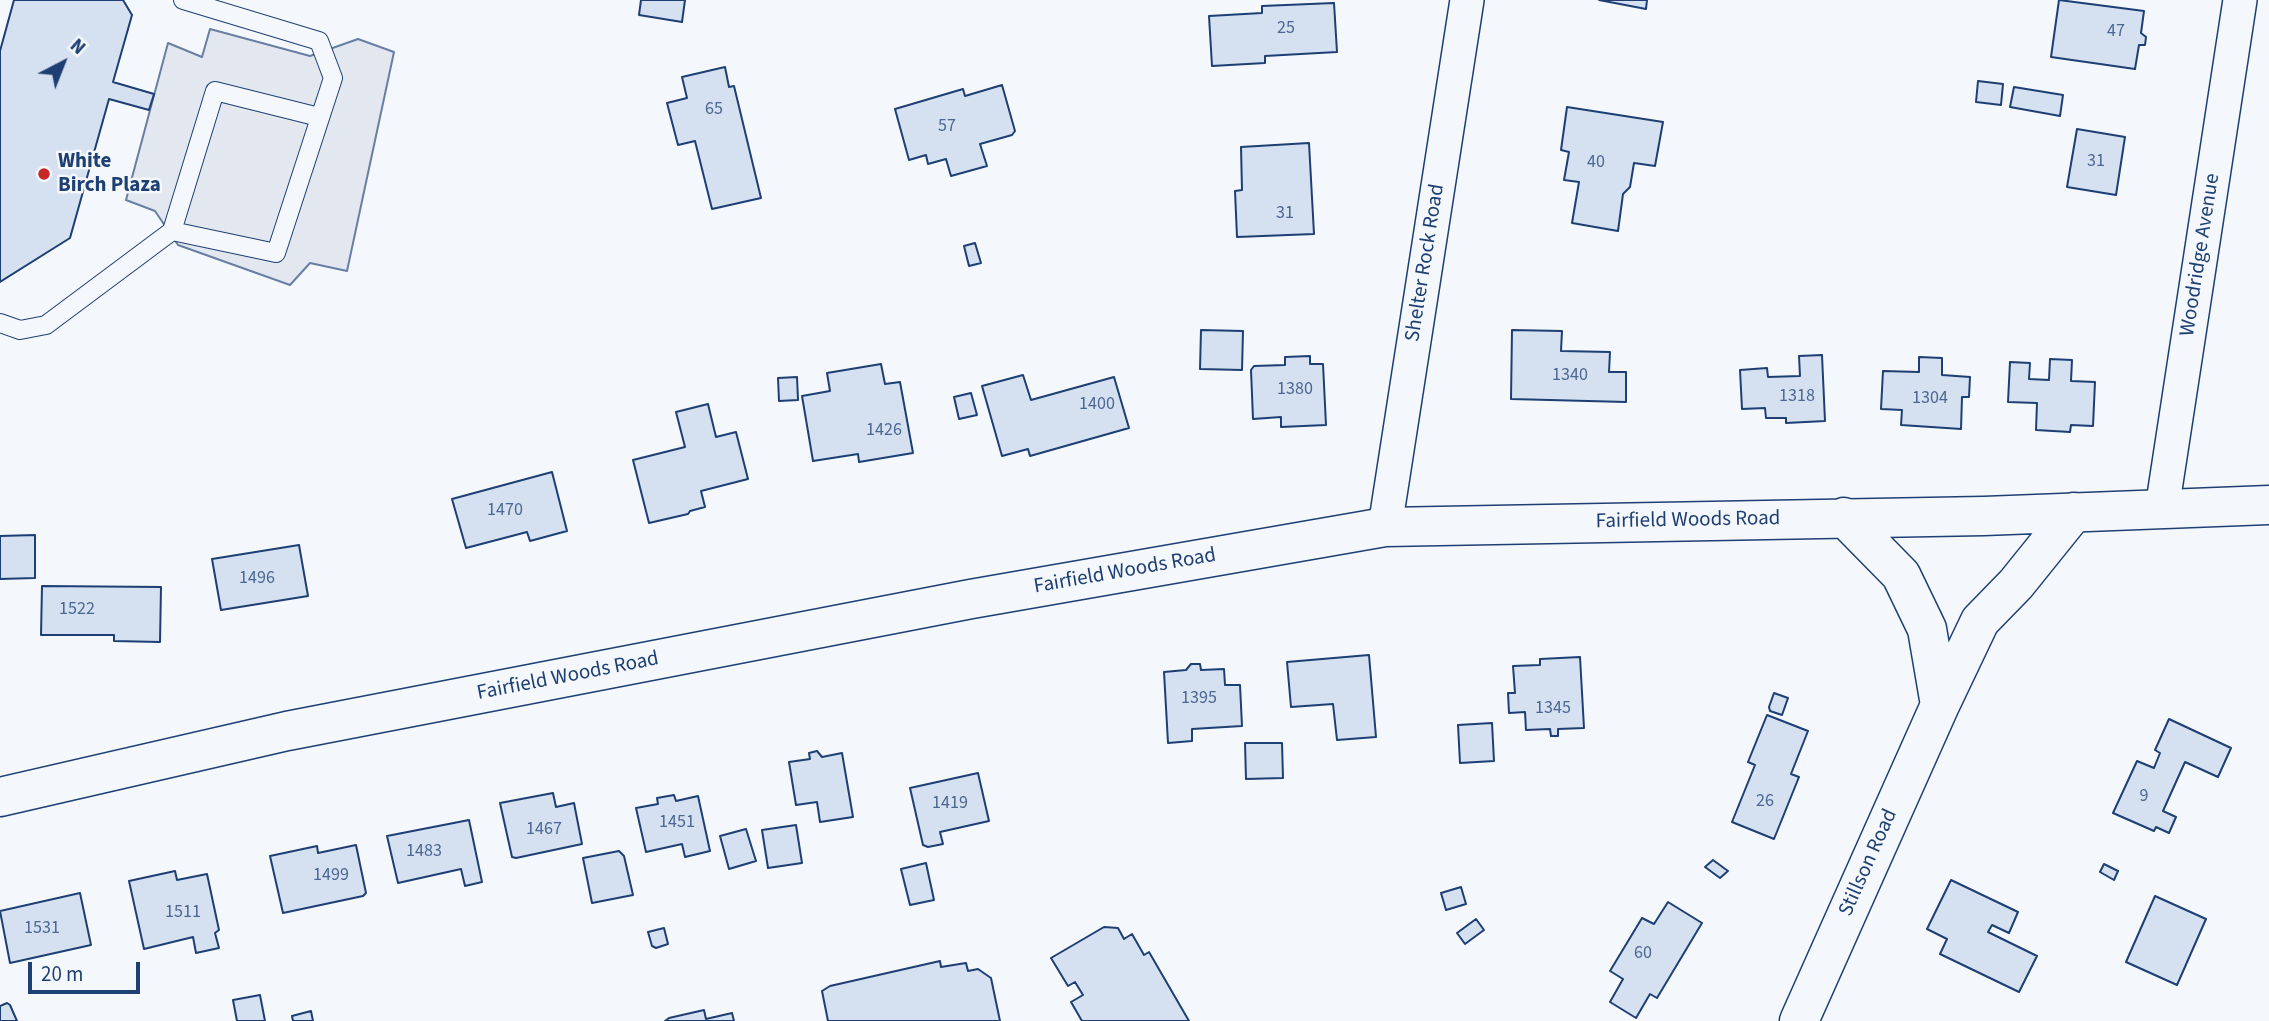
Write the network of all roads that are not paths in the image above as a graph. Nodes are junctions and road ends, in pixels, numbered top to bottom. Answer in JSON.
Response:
{"nodes":[{"id":1,"x":183,"y":0,"type":"edge"},
{"id":2,"x":1467,"y":0,"type":"edge"},
{"id":3,"x":2240,"y":0,"type":"edge"},
{"id":4,"x":319,"y":117,"type":"junction"},
{"id":5,"x":172,"y":231,"type":"junction"},
{"id":6,"x":0,"y":323,"type":"edge"},
{"id":7,"x":2269,"y":505,"type":"edge"},
{"id":8,"x":2162,"y":509,"type":"junction"},
{"id":9,"x":2074,"y":512,"type":"junction"},
{"id":10,"x":1844,"y":517,"type":"junction"},
{"id":11,"x":1385,"y":527,"type":"junction"},
{"id":12,"x":1940,"y":705,"type":"junction"},
{"id":13,"x":0,"y":797,"type":"edge"},
{"id":14,"x":1799,"y":1021,"type":"edge"}],
"edges":[{"from":1,"to":4,"type":"lane"},
{"from":2,"to":11,"type":"street","name":"Shelter Rock Road"},
{"from":3,"to":8,"type":"street","name":"Woodridge Avenue"},
{"from":4,"to":5,"type":"lane"},
{"from":4,"to":5,"type":"lane"},
{"from":5,"to":6,"type":"lane"},
{"from":7,"to":8,"type":"main road","name":"Fairfield Woods Road"},
{"from":8,"to":9,"type":"main road","name":"Fairfield Woods Road"},
{"from":9,"to":10,"type":"main road","name":"Fairfield Woods Road"},
{"from":9,"to":12,"type":"main road","name":"Stillson Road"},
{"from":10,"to":11,"type":"main road","name":"Fairfield Woods Road"},
{"from":10,"to":12,"type":"main road"},
{"from":11,"to":13,"type":"main road","name":"Fairfield Woods Road"},
{"from":12,"to":14,"type":"main road","name":"Stillson Road"}]}
